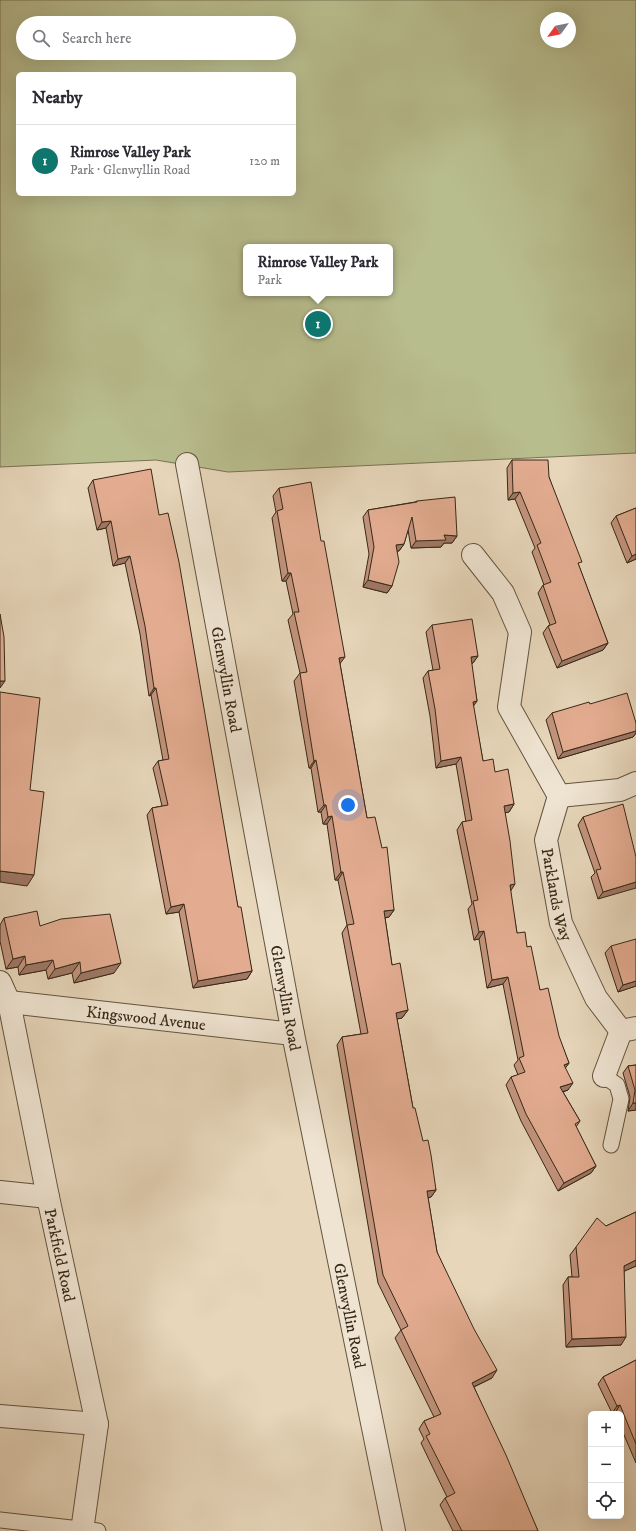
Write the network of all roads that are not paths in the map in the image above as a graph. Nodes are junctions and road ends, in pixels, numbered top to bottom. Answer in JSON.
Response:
{"nodes":[{"id":1,"x":187,"y":464,"type":"dead end"},
{"id":2,"x":473,"y":555,"type":"dead end"},
{"id":3,"x":636,"y":782,"type":"edge"},
{"id":4,"x":559,"y":796,"type":"junction"},
{"id":5,"x":0,"y":982,"type":"edge"},
{"id":6,"x":5,"y":1002,"type":"edge"},
{"id":7,"x":629,"y":1030,"type":"edge"},
{"id":8,"x":293,"y":1034,"type":"junction"},
{"id":9,"x":604,"y":1076,"type":"joint"},
{"id":10,"x":611,"y":1145,"type":"dead end"},
{"id":11,"x":0,"y":1192,"type":"edge"},
{"id":12,"x":48,"y":1197,"type":"junction"},
{"id":13,"x":0,"y":1416,"type":"edge"},
{"id":14,"x":97,"y":1424,"type":"junction"},
{"id":15,"x":0,"y":1520,"type":"edge"},
{"id":16,"x":88,"y":1530,"type":"edge"},
{"id":17,"x":394,"y":1531,"type":"edge"}],
"edges":[{"from":1,"to":8,"type":"street","name":"Glenwyllin Road"},
{"from":2,"to":4,"type":"street"},
{"from":3,"to":4,"type":"street"},
{"from":4,"to":7,"type":"street","name":"Parklands Way"},
{"from":5,"to":6,"type":"street","name":"Parkfield Road"},
{"from":6,"to":8,"type":"street","name":"Kingswood Avenue"},
{"from":6,"to":12,"type":"street","name":"Parkfield Road"},
{"from":7,"to":9,"type":"street","name":"Parklands Way"},
{"from":8,"to":17,"type":"street","name":"Glenwyllin Road"},
{"from":9,"to":10,"type":"lane"},
{"from":11,"to":12,"type":"street"},
{"from":12,"to":14,"type":"street","name":"Parkfield Road"},
{"from":13,"to":14,"type":"street"},
{"from":14,"to":16,"type":"street","name":"Parkfield Road"},
{"from":15,"to":16,"type":"lane"}]}
